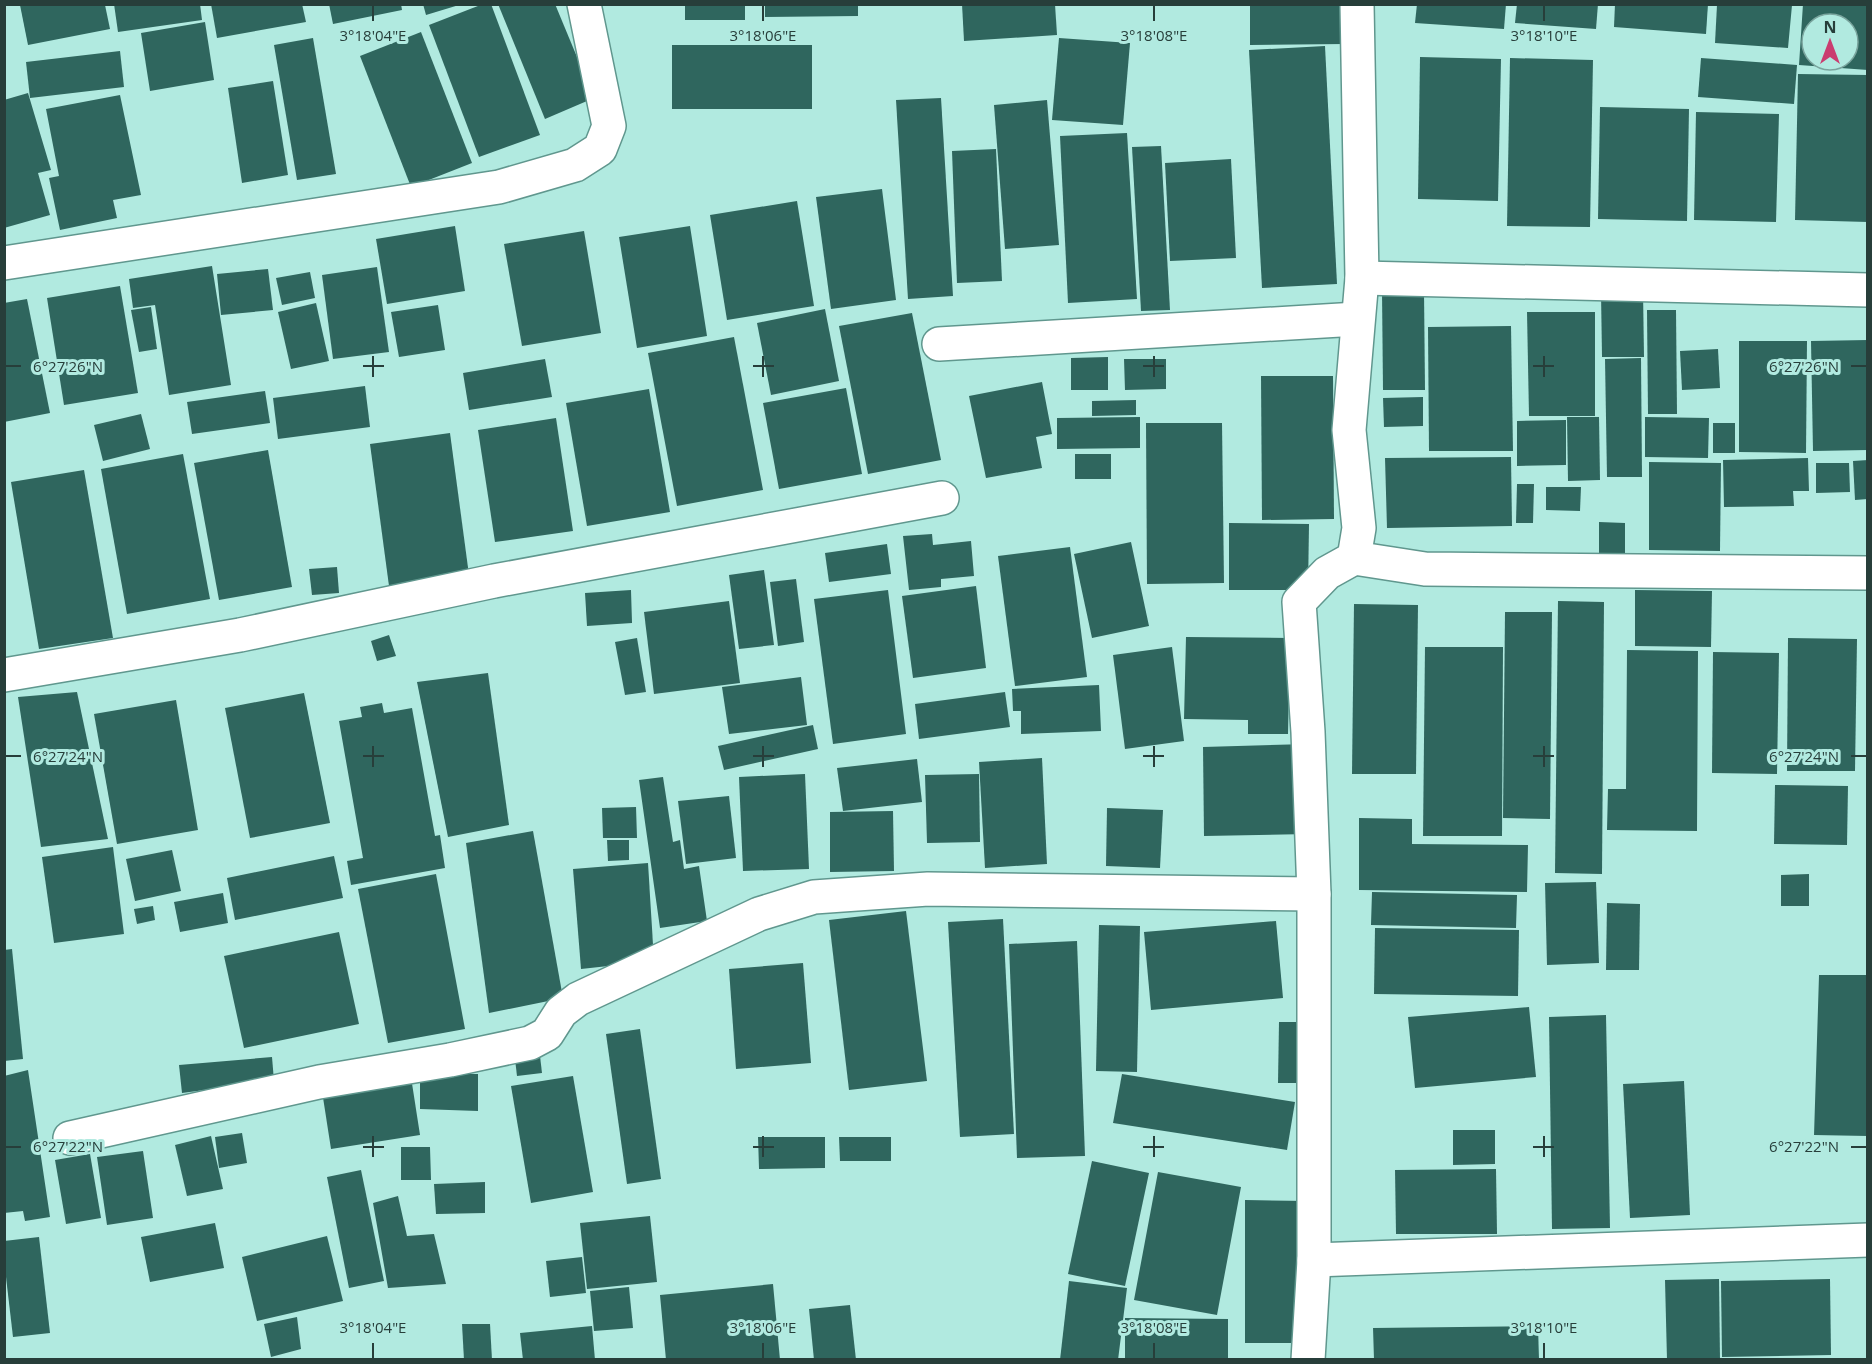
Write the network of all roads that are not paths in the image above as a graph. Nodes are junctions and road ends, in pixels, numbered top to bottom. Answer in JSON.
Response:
{"nodes":[{"id":1,"x":584,"y":4,"type":"edge"},
{"id":2,"x":1357,"y":4,"type":"edge"},
{"id":3,"x":4,"y":263,"type":"edge"},
{"id":4,"x":1362,"y":278,"type":"junction"},
{"id":5,"x":1868,"y":290,"type":"edge"},
{"id":6,"x":1357,"y":320,"type":"junction"},
{"id":7,"x":939,"y":344,"type":"dead end"},
{"id":8,"x":942,"y":498,"type":"dead end"},
{"id":9,"x":1354,"y":558,"type":"junction"},
{"id":10,"x":1868,"y":573,"type":"edge"},
{"id":11,"x":4,"y":675,"type":"edge"},
{"id":12,"x":1314,"y":894,"type":"junction"},
{"id":13,"x":70,"y":1138,"type":"dead end"},
{"id":14,"x":1868,"y":1240,"type":"edge"},
{"id":15,"x":1314,"y":1260,"type":"junction"},
{"id":16,"x":1308,"y":1359,"type":"edge"}],
"edges":[{"from":1,"to":3,"type":"street"},
{"from":2,"to":4,"type":"street"},
{"from":4,"to":5,"type":"street"},
{"from":4,"to":6,"type":"street"},
{"from":6,"to":7,"type":"street"},
{"from":6,"to":9,"type":"street"},
{"from":8,"to":11,"type":"street"},
{"from":9,"to":10,"type":"street"},
{"from":9,"to":12,"type":"street"},
{"from":12,"to":13,"type":"street"},
{"from":12,"to":15,"type":"street"},
{"from":14,"to":15,"type":"street"},
{"from":15,"to":16,"type":"street"}]}
